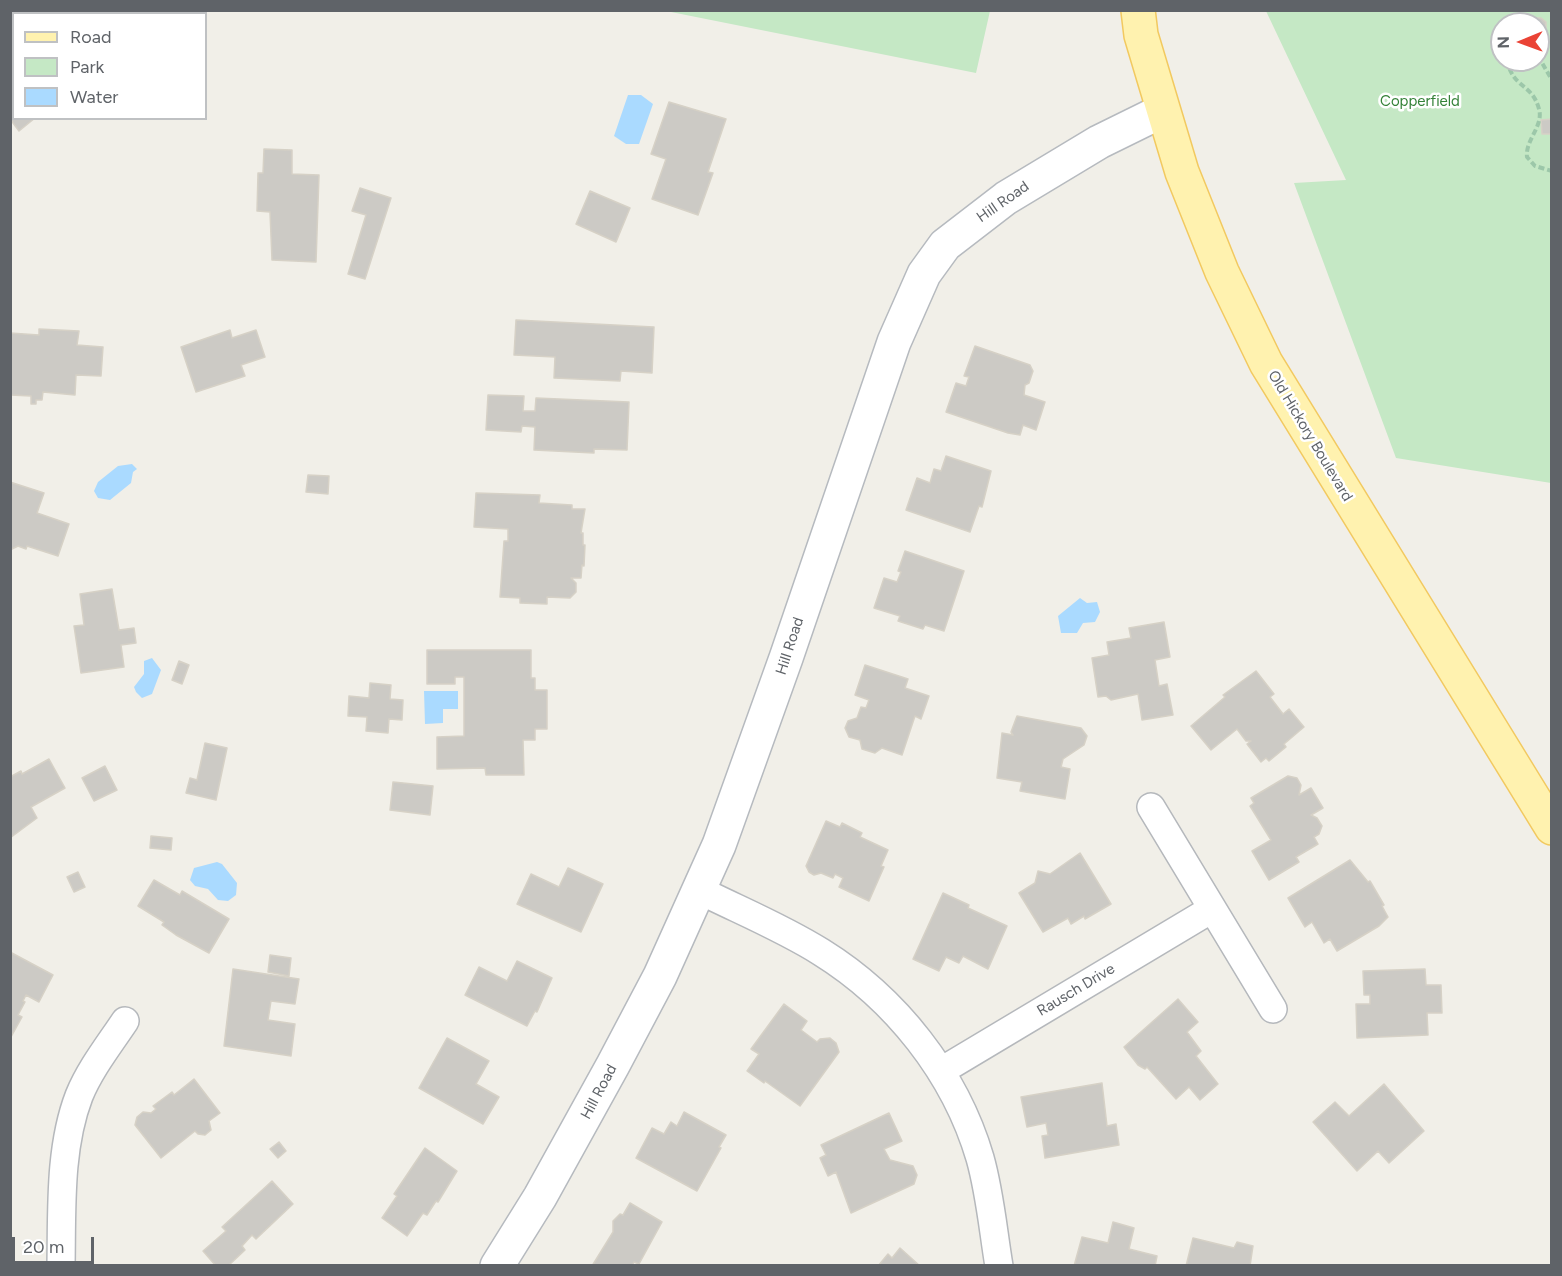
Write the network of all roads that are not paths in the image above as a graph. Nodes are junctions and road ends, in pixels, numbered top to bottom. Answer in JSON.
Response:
{"nodes":[{"id":1,"x":1138,"y":10,"type":"edge"},
{"id":2,"x":1162,"y":111,"type":"junction"},
{"id":3,"x":1543,"y":795,"type":"edge"},
{"id":4,"x":1151,"y":807,"type":"dead end"},
{"id":5,"x":1551,"y":828,"type":"edge"},
{"id":6,"x":699,"y":890,"type":"junction"},
{"id":7,"x":1212,"y":909,"type":"junction"},
{"id":8,"x":1273,"y":1009,"type":"dead end"},
{"id":9,"x":125,"y":1021,"type":"dead end"},
{"id":10,"x":941,"y":1071,"type":"junction"},
{"id":11,"x":62,"y":1266,"type":"edge"},
{"id":12,"x":497,"y":1266,"type":"edge"},
{"id":13,"x":999,"y":1266,"type":"edge"}],
"edges":[{"from":1,"to":2,"type":"main road","name":"Old Hickory Boulevard"},
{"from":2,"to":3,"type":"main road","name":"Old Hickory Boulevard"},
{"from":2,"to":6,"type":"street","name":"Hill Road"},
{"from":3,"to":5,"type":"main road","name":"Old Hickory Boulevard"},
{"from":4,"to":7,"type":"street"},
{"from":6,"to":10,"type":"street"},
{"from":6,"to":12,"type":"street","name":"Hill Road"},
{"from":7,"to":8,"type":"street"},
{"from":7,"to":10,"type":"street","name":"Rausch Drive"},
{"from":9,"to":11,"type":"street"},
{"from":10,"to":13,"type":"street"}]}
